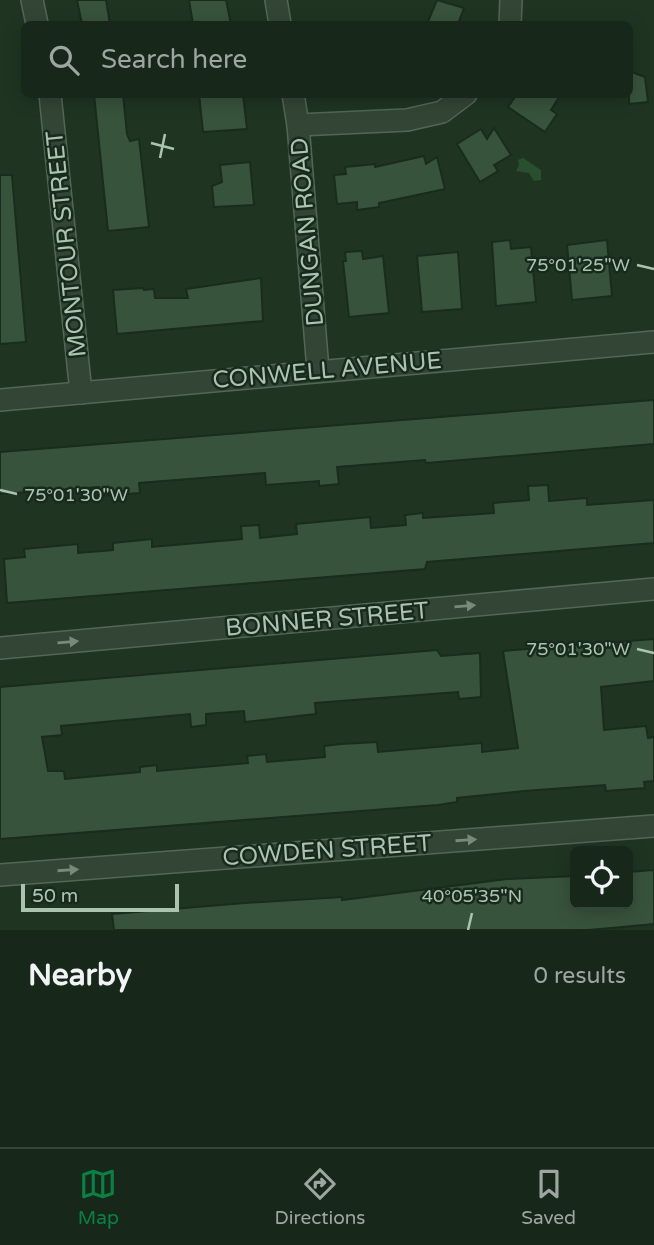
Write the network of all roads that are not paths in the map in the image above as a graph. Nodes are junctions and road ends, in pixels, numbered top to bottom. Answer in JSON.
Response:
{"nodes":[{"id":1,"x":32,"y":0,"type":"edge"},
{"id":2,"x":276,"y":0,"type":"edge"},
{"id":3,"x":511,"y":0,"type":"edge"},
{"id":4,"x":36,"y":21,"type":"edge"},
{"id":5,"x":280,"y":21,"type":"edge"},
{"id":6,"x":510,"y":21,"type":"edge"},
{"id":7,"x":50,"y":98,"type":"edge"},
{"id":8,"x":294,"y":98,"type":"edge"},
{"id":9,"x":461,"y":98,"type":"edge"},
{"id":10,"x":298,"y":125,"type":"junction"},
{"id":11,"x":654,"y":342,"type":"edge"},
{"id":12,"x":318,"y":370,"type":"junction"},
{"id":13,"x":81,"y":393,"type":"junction"},
{"id":14,"x":0,"y":400,"type":"edge"},
{"id":15,"x":654,"y":589,"type":"edge"},
{"id":16,"x":0,"y":648,"type":"edge"},
{"id":17,"x":654,"y":826,"type":"edge"},
{"id":18,"x":0,"y":875,"type":"edge"}],
"edges":[{"from":1,"to":4,"type":"street"},
{"from":2,"to":5,"type":"street"},
{"from":3,"to":6,"type":"street"},
{"from":7,"to":13,"type":"street","name":"MONTOUR STREET"},
{"from":8,"to":10,"type":"street","name":"DUNGAN ROAD"},
{"from":9,"to":10,"type":"street"},
{"from":10,"to":12,"type":"street","name":"DUNGAN ROAD"},
{"from":11,"to":12,"type":"street","name":"CONWELL AVENUE"},
{"from":12,"to":13,"type":"street","name":"CONWELL AVENUE"},
{"from":13,"to":14,"type":"street","name":"CONWELL AVENUE"},
{"from":16,"to":15,"type":"street","name":"BONNER STREET","one_way":true},
{"from":18,"to":17,"type":"street","name":"COWDEN STREET","one_way":true}]}
